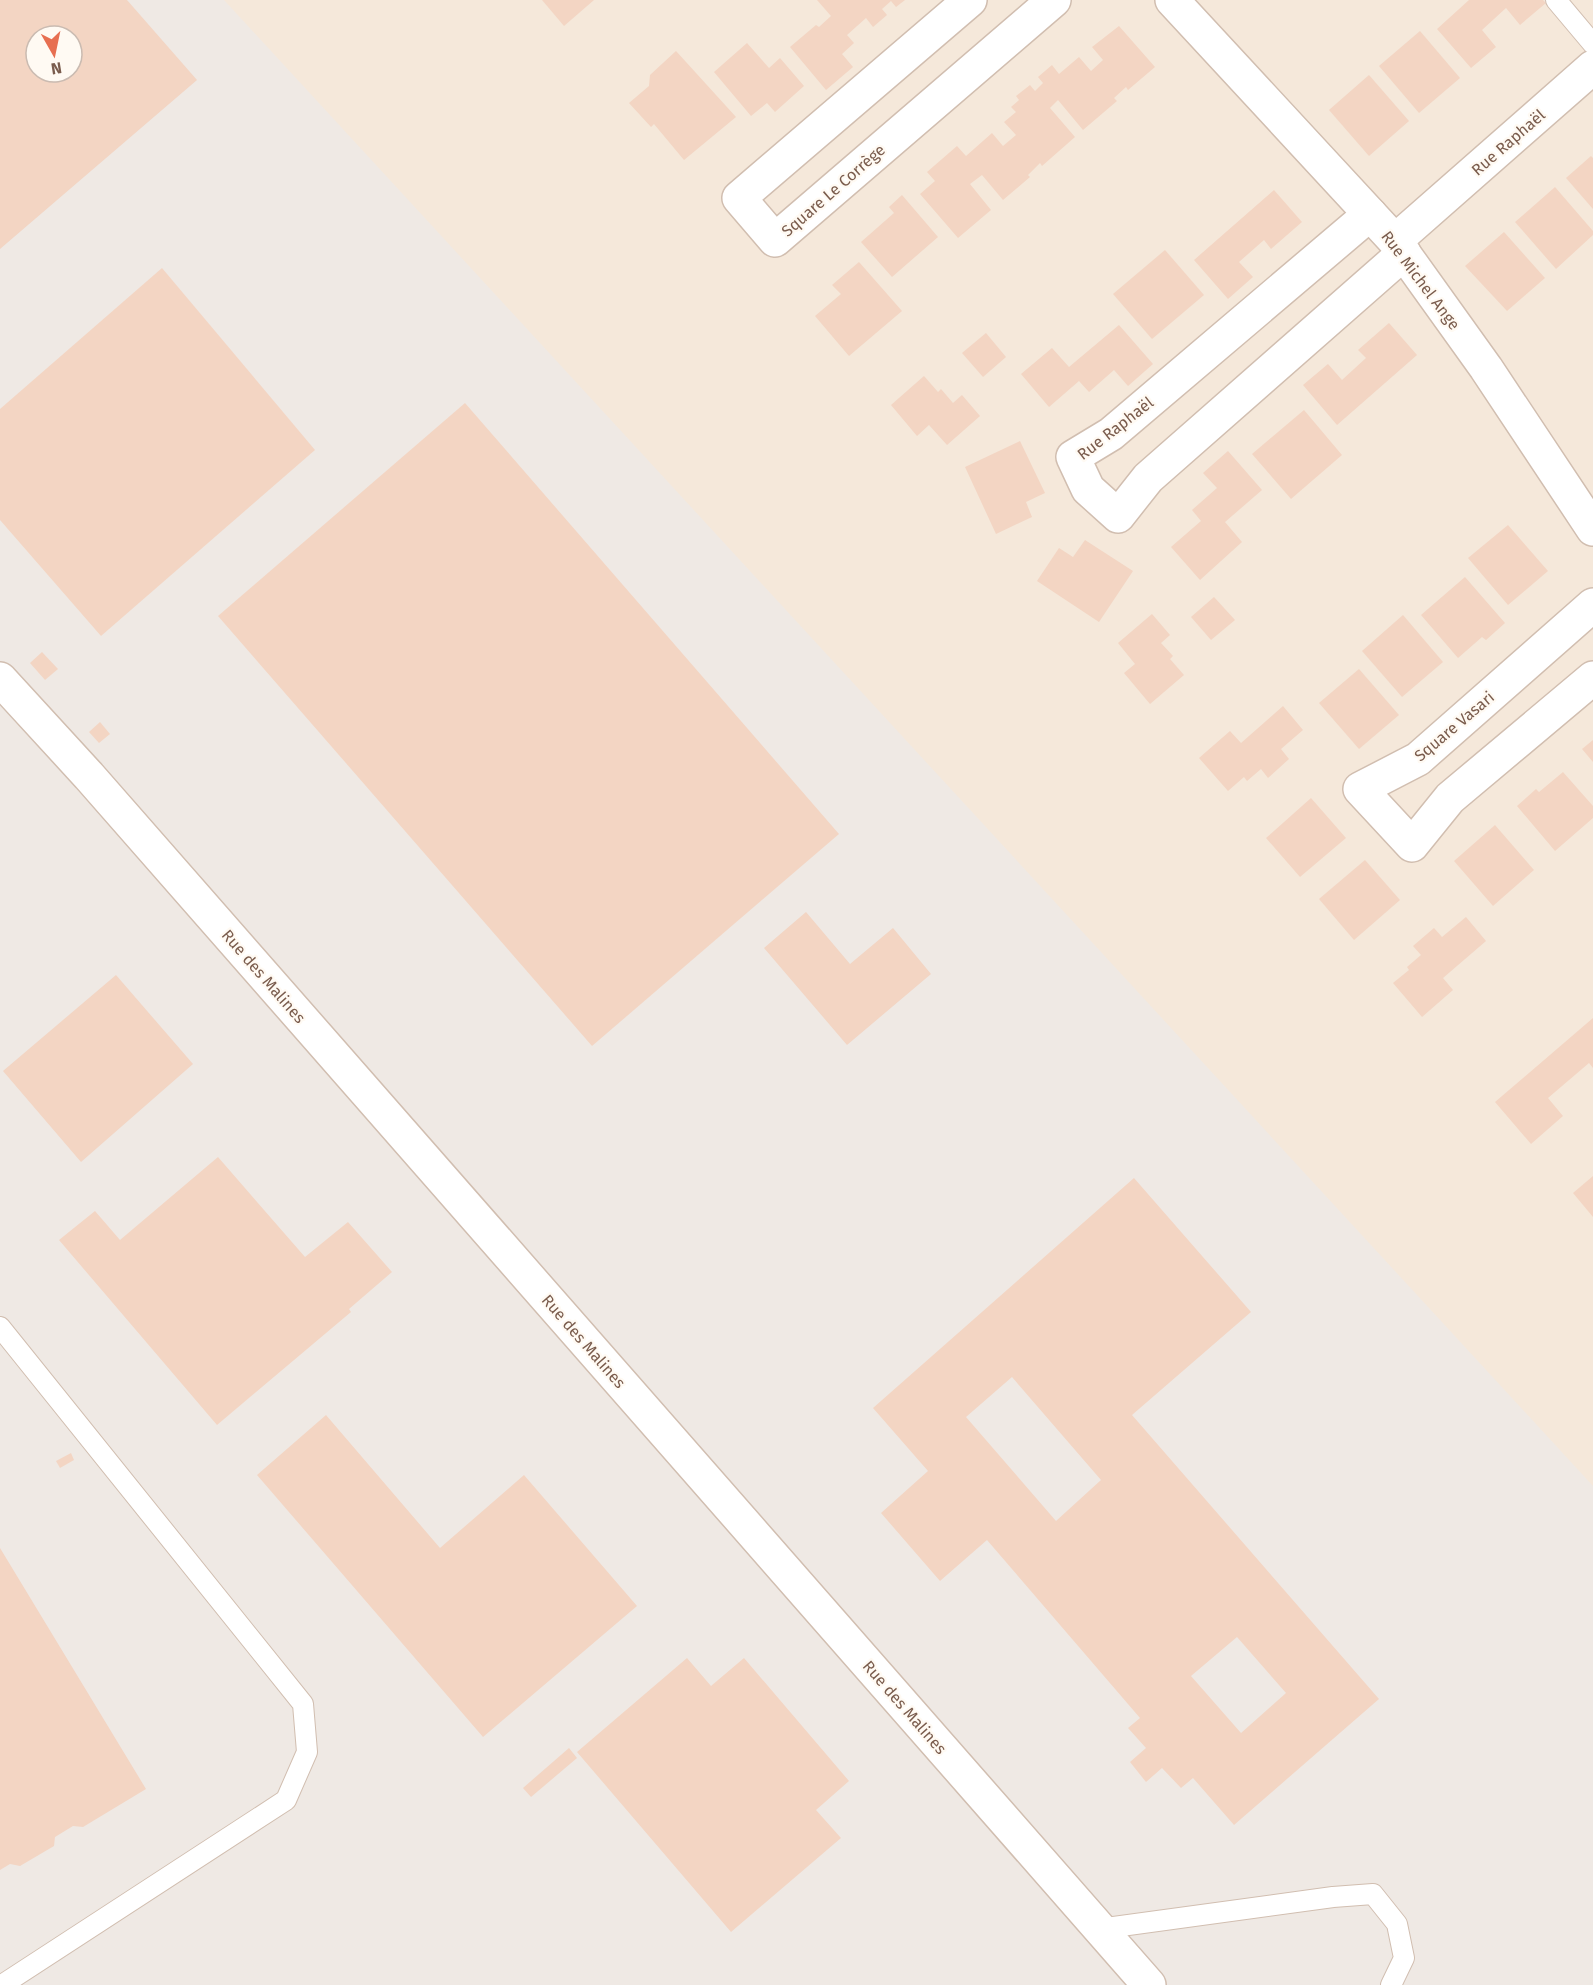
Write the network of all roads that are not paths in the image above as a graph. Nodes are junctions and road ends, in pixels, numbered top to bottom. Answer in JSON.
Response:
{"nodes":[{"id":1,"x":970,"y":0,"type":"edge"},
{"id":2,"x":1054,"y":0,"type":"edge"},
{"id":3,"x":1172,"y":0,"type":"edge"},
{"id":4,"x":1556,"y":0,"type":"edge"},
{"id":5,"x":1593,"y":44,"type":"edge"},
{"id":6,"x":1593,"y":67,"type":"edge"},
{"id":7,"x":1370,"y":214,"type":"junction"},
{"id":8,"x":1400,"y":247,"type":"junction"},
{"id":9,"x":1593,"y":529,"type":"edge"},
{"id":10,"x":1593,"y":605,"type":"edge"},
{"id":11,"x":1593,"y":678,"type":"edge"},
{"id":12,"x":6,"y":696,"type":"edge"},
{"id":13,"x":0,"y":1327,"type":"edge"},
{"id":14,"x":1099,"y":1929,"type":"junction"},
{"id":15,"x":2,"y":1985,"type":"edge"},
{"id":16,"x":1149,"y":1985,"type":"edge"},
{"id":17,"x":1391,"y":1985,"type":"edge"}],
"edges":[{"from":1,"to":2,"type":"street","name":"Square Le Corrège"},
{"from":3,"to":7,"type":"street","name":"Rue Michel Ange"},
{"from":4,"to":5,"type":"lane"},
{"from":6,"to":8,"type":"street","name":"Rue Raphaël"},
{"from":7,"to":8,"type":"street","name":"Rue Michel Ange"},
{"from":7,"to":8,"type":"street","name":"Rue Raphaël"},
{"from":8,"to":9,"type":"street","name":"Rue Michel Ange"},
{"from":10,"to":11,"type":"street","name":"Square Vasari"},
{"from":12,"to":14,"type":"street","name":"Rue des Malines"},
{"from":13,"to":15,"type":"lane"},
{"from":14,"to":16,"type":"street","name":"Rue des Malines"},
{"from":14,"to":17,"type":"lane"}]}
